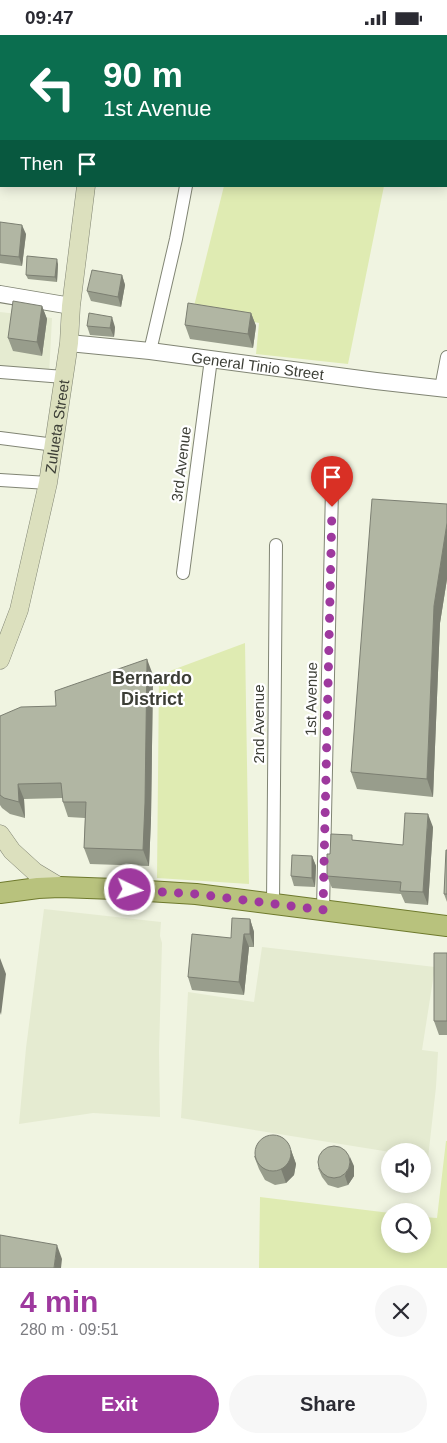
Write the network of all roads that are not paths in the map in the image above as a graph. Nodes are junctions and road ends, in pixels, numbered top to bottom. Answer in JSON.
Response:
{"nodes":[{"id":1,"x":86,"y":187,"type":"edge"},
{"id":2,"x":186,"y":187,"type":"edge"},
{"id":3,"x":0,"y":294,"type":"edge"},
{"id":4,"x":71,"y":306,"type":"junction"},
{"id":5,"x":69,"y":343,"type":"junction"},
{"id":6,"x":150,"y":351,"type":"junction"},
{"id":7,"x":447,"y":357,"type":"edge"},
{"id":8,"x":211,"y":359,"type":"junction"},
{"id":9,"x":0,"y":372,"type":"edge"},
{"id":10,"x":64,"y":377,"type":"junction"},
{"id":11,"x":444,"y":388,"type":"edge"},
{"id":12,"x":0,"y":438,"type":"edge"},
{"id":13,"x":55,"y":445,"type":"junction"},
{"id":14,"x":0,"y":480,"type":"edge"},
{"id":15,"x":48,"y":483,"type":"junction"},
{"id":16,"x":332,"y":488,"type":"dead end"},
{"id":17,"x":276,"y":545,"type":"dead end"},
{"id":18,"x":183,"y":573,"type":"dead end"},
{"id":19,"x":0,"y":661,"type":"edge"},
{"id":20,"x":0,"y":834,"type":"edge"},
{"id":21,"x":60,"y":887,"type":"junction"},
{"id":22,"x":0,"y":893,"type":"edge"},
{"id":23,"x":273,"y":904,"type":"junction"},
{"id":24,"x":323,"y":910,"type":"junction"},
{"id":25,"x":447,"y":925,"type":"edge"}],
"edges":[{"from":1,"to":4,"type":"main road","name":"Zulueta Street"},
{"from":2,"to":6,"type":"street"},
{"from":3,"to":4,"type":"street"},
{"from":4,"to":5,"type":"main road","name":"Zulueta Street"},
{"from":5,"to":6,"type":"street","name":"General Tinio Street"},
{"from":5,"to":10,"type":"main road","name":"Zulueta Street"},
{"from":6,"to":8,"type":"street","name":"General Tinio Street"},
{"from":7,"to":11,"type":"street"},
{"from":8,"to":11,"type":"street","name":"General Tinio Street"},
{"from":8,"to":18,"type":"street","name":"3rd Avenue"},
{"from":9,"to":10,"type":"street"},
{"from":10,"to":13,"type":"main road","name":"Zulueta Street"},
{"from":12,"to":13,"type":"street"},
{"from":13,"to":15,"type":"main road","name":"Zulueta Street"},
{"from":14,"to":15,"type":"street"},
{"from":15,"to":19,"type":"main road","name":"Zulueta Street"},
{"from":16,"to":24,"type":"street","name":"1st Avenue"},
{"from":17,"to":23,"type":"street","name":"2nd Avenue"},
{"from":20,"to":21,"type":"main road"},
{"from":21,"to":22,"type":"main road"},
{"from":21,"to":23,"type":"main road"},
{"from":23,"to":24,"type":"main road"},
{"from":24,"to":25,"type":"main road"}]}
